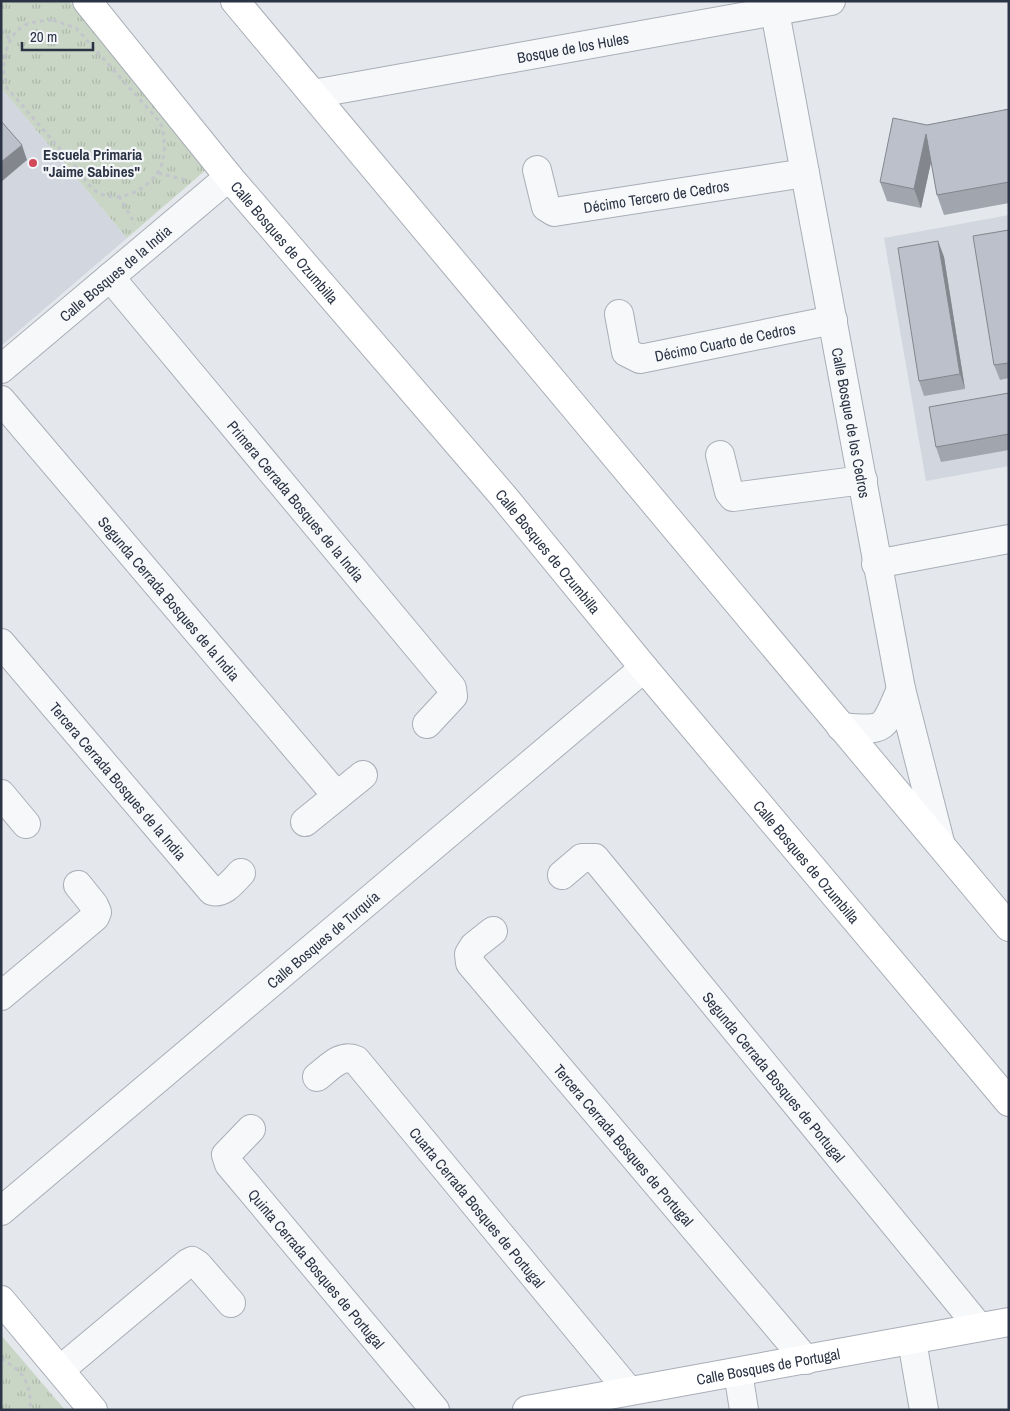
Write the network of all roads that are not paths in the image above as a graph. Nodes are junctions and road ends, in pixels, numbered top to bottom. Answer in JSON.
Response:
{"nodes":[{"id":1,"x":87,"y":1,"type":"edge"},
{"id":2,"x":235,"y":1,"type":"edge"},
{"id":3,"x":832,"y":1,"type":"edge"},
{"id":4,"x":774,"y":6,"type":"edge"},
{"id":5,"x":313,"y":94,"type":"junction"},
{"id":6,"x":537,"y":170,"type":"dead end"},
{"id":7,"x":805,"y":173,"type":"junction"},
{"id":8,"x":228,"y":177,"type":"junction"},
{"id":9,"x":110,"y":277,"type":"junction"},
{"id":10,"x":618,"y":314,"type":"dead end"},
{"id":11,"x":833,"y":320,"type":"junction"},
{"id":12,"x":1,"y":369,"type":"edge"},
{"id":13,"x":1,"y":400,"type":"edge"},
{"id":14,"x":720,"y":455,"type":"dead end"},
{"id":15,"x":862,"y":480,"type":"junction"},
{"id":16,"x":1009,"y":539,"type":"edge"},
{"id":17,"x":876,"y":564,"type":"junction"},
{"id":18,"x":1,"y":643,"type":"edge"},
{"id":19,"x":644,"y":668,"type":"junction"},
{"id":20,"x":901,"y":689,"type":"junction"},
{"id":21,"x":426,"y":724,"type":"dead end"},
{"id":22,"x":841,"y":727,"type":"junction"},
{"id":23,"x":364,"y":775,"type":"dead end"},
{"id":24,"x":1,"y":795,"type":"edge"},
{"id":25,"x":337,"y":796,"type":"junction"},
{"id":26,"x":305,"y":822,"type":"dead end"},
{"id":27,"x":26,"y":824,"type":"dead end"},
{"id":28,"x":940,"y":842,"type":"junction"},
{"id":29,"x":241,"y":873,"type":"dead end"},
{"id":30,"x":562,"y":875,"type":"dead end"},
{"id":31,"x":78,"y":885,"type":"dead end"},
{"id":32,"x":1009,"y":927,"type":"edge"},
{"id":33,"x":493,"y":931,"type":"dead end"},
{"id":34,"x":1,"y":996,"type":"edge"},
{"id":35,"x":317,"y":1077,"type":"dead end"},
{"id":36,"x":1007,"y":1096,"type":"edge"},
{"id":37,"x":251,"y":1129,"type":"dead end"},
{"id":38,"x":1,"y":1211,"type":"edge"},
{"id":39,"x":1,"y":1300,"type":"edge"},
{"id":40,"x":231,"y":1303,"type":"dead end"},
{"id":41,"x":1009,"y":1322,"type":"edge"},
{"id":42,"x":979,"y":1327,"type":"junction"},
{"id":43,"x":912,"y":1341,"type":"junction"},
{"id":44,"x":806,"y":1360,"type":"junction"},
{"id":45,"x":60,"y":1370,"type":"junction"},
{"id":46,"x":738,"y":1372,"type":"junction"},
{"id":47,"x":629,"y":1392,"type":"junction"},
{"id":48,"x":560,"y":1407,"type":"edge"},
{"id":49,"x":93,"y":1410,"type":"edge"},
{"id":50,"x":435,"y":1410,"type":"edge"},
{"id":51,"x":527,"y":1410,"type":"edge"},
{"id":52,"x":744,"y":1410,"type":"edge"},
{"id":53,"x":924,"y":1410,"type":"edge"}],
"edges":[{"from":1,"to":8,"type":"main road","name":"Calle Bosques de Ozumbilla"},
{"from":2,"to":5,"type":"main road"},
{"from":3,"to":4,"type":"street","name":"Bosque de los Hules"},
{"from":4,"to":5,"type":"street","name":"Bosque de los Hules"},
{"from":4,"to":7,"type":"street","name":"Calle Bosque de los Cedros"},
{"from":5,"to":22,"type":"main road"},
{"from":6,"to":7,"type":"street","name":"Décimo Tercero de Cedros"},
{"from":7,"to":11,"type":"street","name":"Calle Bosque de los Cedros"},
{"from":8,"to":9,"type":"street","name":"Calle Bosques de la India"},
{"from":8,"to":19,"type":"main road","name":"Calle Bosques de Ozumbilla"},
{"from":9,"to":12,"type":"street","name":"Calle Bosques de la India"},
{"from":9,"to":21,"type":"street","name":"Primera Cerrada Bosques de la India"},
{"from":10,"to":11,"type":"street","name":"Décimo Cuarto de Cedros"},
{"from":11,"to":15,"type":"street","name":"Calle Bosque de los Cedros"},
{"from":13,"to":25,"type":"street","name":"Segunda Cerrada Bosques de la India"},
{"from":14,"to":15,"type":"street"},
{"from":15,"to":17,"type":"street","name":"Calle Bosque de los Cedros"},
{"from":16,"to":17,"type":"street"},
{"from":17,"to":20,"type":"street","name":"Calle Bosque de los Cedros"},
{"from":18,"to":29,"type":"street","name":"Tercera Cerrada Bosques de la India"},
{"from":19,"to":36,"type":"main road","name":"Calle Bosques de Ozumbilla"},
{"from":19,"to":38,"type":"street","name":"Calle Bosques de Turquía"},
{"from":20,"to":22,"type":"street"},
{"from":20,"to":28,"type":"street","name":"Calle Bosque de los Cedros"},
{"from":22,"to":28,"type":"main road"},
{"from":23,"to":25,"type":"street"},
{"from":24,"to":27,"type":"street"},
{"from":25,"to":26,"type":"street"},
{"from":28,"to":32,"type":"main road"},
{"from":30,"to":42,"type":"street","name":"Segunda Cerrada Bosques de Portugal"},
{"from":31,"to":34,"type":"street"},
{"from":33,"to":44,"type":"street","name":"Tercera Cerrada Bosques de Portugal"},
{"from":35,"to":47,"type":"street","name":"Cuarta Cerrada Bosques de Portugal"},
{"from":37,"to":50,"type":"street","name":"Quinta Cerrada Bosques de Portugal"},
{"from":39,"to":45,"type":"main road"},
{"from":40,"to":45,"type":"street"},
{"from":41,"to":42,"type":"main road","name":"Calle Bosques de Portugal"},
{"from":42,"to":43,"type":"main road","name":"Calle Bosques de Portugal"},
{"from":43,"to":44,"type":"main road","name":"Calle Bosques de Portugal"},
{"from":43,"to":53,"type":"street"},
{"from":44,"to":46,"type":"main road","name":"Calle Bosques de Portugal"},
{"from":45,"to":49,"type":"main road"},
{"from":46,"to":47,"type":"main road","name":"Calle Bosques de Portugal"},
{"from":46,"to":52,"type":"street"},
{"from":47,"to":48,"type":"main road","name":"Calle Bosques de Portugal"},
{"from":48,"to":51,"type":"main road","name":"Calle Bosques de Portugal"}]}
